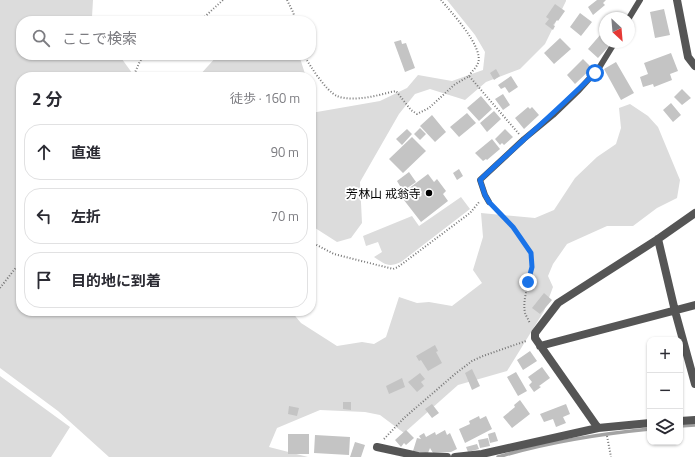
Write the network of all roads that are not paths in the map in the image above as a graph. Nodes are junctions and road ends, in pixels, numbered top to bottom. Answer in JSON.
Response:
{"nodes":[{"id":1,"x":640,"y":0,"type":"edge"},
{"id":2,"x":677,"y":0,"type":"edge"},
{"id":3,"x":633,"y":12,"type":"edge"},
{"id":4,"x":611,"y":48,"type":"edge"},
{"id":5,"x":695,"y":66,"type":"edge"},
{"id":6,"x":489,"y":202,"type":"road end"},
{"id":7,"x":695,"y":213,"type":"edge"},
{"id":8,"x":658,"y":239,"type":"junction"},
{"id":9,"x":695,"y":305,"type":"edge"},
{"id":10,"x":675,"y":311,"type":"junction"},
{"id":11,"x":540,"y":346,"type":"junction"},
{"id":12,"x":695,"y":384,"type":"edge"},
{"id":13,"x":695,"y":420,"type":"edge"},
{"id":14,"x":683,"y":421,"type":"edge"},
{"id":15,"x":647,"y":423,"type":"edge"},
{"id":16,"x":602,"y":427,"type":"junction"},
{"id":17,"x":377,"y":447,"type":"road end"},
{"id":18,"x":447,"y":457,"type":"edge"},
{"id":19,"x":455,"y":457,"type":"edge"}],
"edges":[{"from":1,"to":3,"type":"lane"},
{"from":2,"to":5,"type":"street"},
{"from":4,"to":6,"type":"lane"},
{"from":7,"to":8,"type":"street"},
{"from":8,"to":10,"type":"street"},
{"from":8,"to":11,"type":"street"},
{"from":9,"to":10,"type":"street"},
{"from":10,"to":11,"type":"street"},
{"from":10,"to":12,"type":"street"},
{"from":11,"to":16,"type":"street"},
{"from":13,"to":14,"type":"street"},
{"from":15,"to":16,"type":"street"},
{"from":16,"to":19,"type":"street"},
{"from":17,"to":18,"type":"street"}]}
